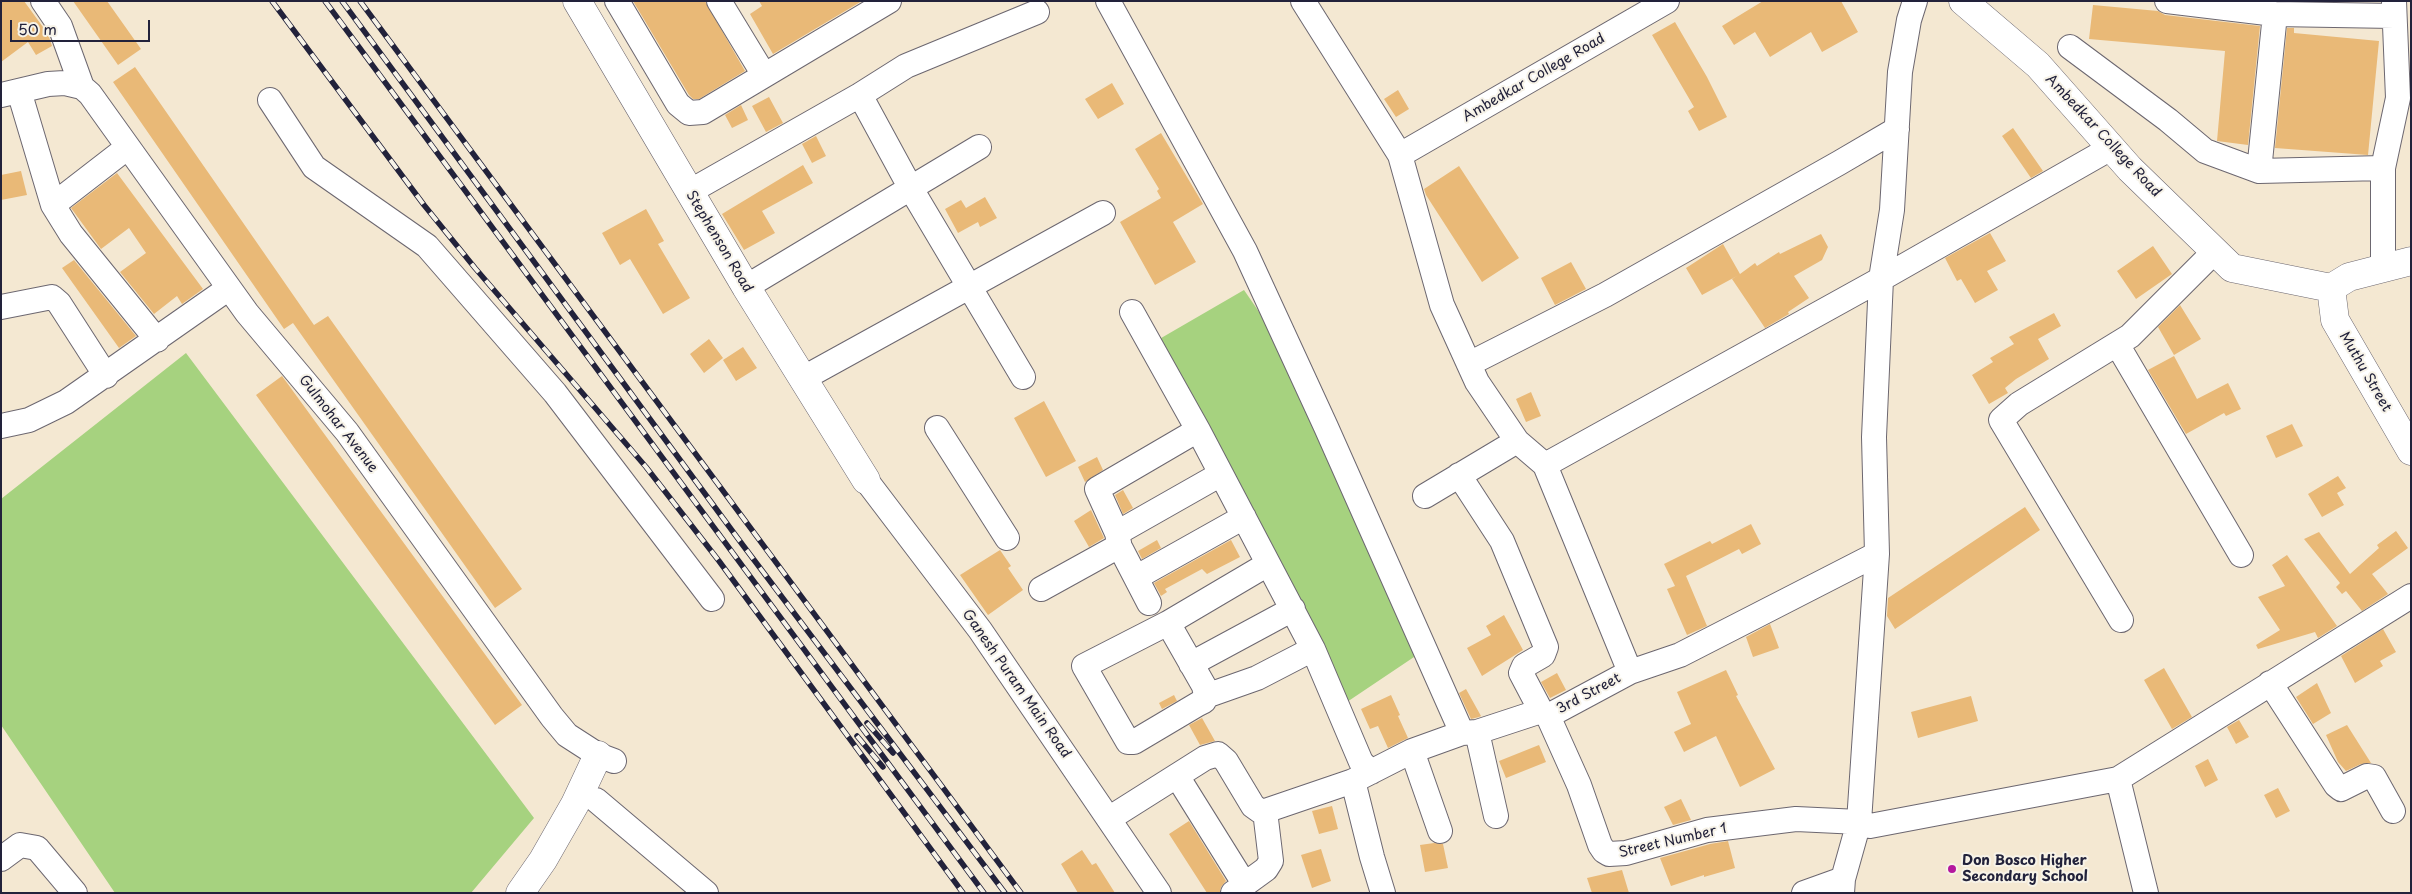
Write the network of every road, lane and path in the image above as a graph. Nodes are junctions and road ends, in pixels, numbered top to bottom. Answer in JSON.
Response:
{"nodes":[{"id":1,"x":43,"y":1,"type":"edge"},
{"id":2,"x":617,"y":1,"type":"edge"},
{"id":3,"x":719,"y":1,"type":"edge"},
{"id":4,"x":889,"y":1,"type":"edge"},
{"id":5,"x":1108,"y":1,"type":"edge"},
{"id":6,"x":1303,"y":1,"type":"edge"},
{"id":7,"x":1667,"y":1,"type":"edge"},
{"id":8,"x":1915,"y":1,"type":"edge"},
{"id":9,"x":1963,"y":1,"type":"edge"},
{"id":10,"x":2167,"y":1,"type":"edge"},
{"id":11,"x":582,"y":3,"type":"edge"},
{"id":12,"x":2394,"y":8,"type":"edge"},
{"id":13,"x":853,"y":10,"type":"edge"},
{"id":14,"x":1037,"y":12,"type":"dead end"},
{"id":15,"x":2276,"y":14,"type":"junction"},
{"id":16,"x":2070,"y":47,"type":"dead end"},
{"id":17,"x":764,"y":76,"type":"junction"},
{"id":18,"x":82,"y":87,"type":"junction"},
{"id":19,"x":10,"y":93,"type":"edge"},
{"id":20,"x":860,"y":95,"type":"junction"},
{"id":21,"x":2404,"y":96,"type":"edge"},
{"id":22,"x":270,"y":100,"type":"dead end"},
{"id":23,"x":1897,"y":129,"type":"junction"},
{"id":24,"x":128,"y":147,"type":"junction"},
{"id":25,"x":979,"y":147,"type":"dead end"},
{"id":26,"x":2111,"y":148,"type":"junction"},
{"id":27,"x":1400,"y":155,"type":"junction"},
{"id":28,"x":2384,"y":168,"type":"junction"},
{"id":29,"x":2259,"y":171,"type":"junction"},
{"id":30,"x":910,"y":187,"type":"junction"},
{"id":31,"x":689,"y":192,"type":"junction"},
{"id":32,"x":53,"y":205,"type":"junction"},
{"id":33,"x":1103,"y":213,"type":"dead end"},
{"id":34,"x":2215,"y":251,"type":"junction"},
{"id":35,"x":2411,"y":261,"type":"edge"},
{"id":36,"x":2383,"y":268,"type":"junction"},
{"id":37,"x":1881,"y":279,"type":"junction"},
{"id":38,"x":746,"y":286,"type":"junction"},
{"id":39,"x":969,"y":287,"type":"junction"},
{"id":40,"x":228,"y":288,"type":"junction"},
{"id":41,"x":2330,"y":288,"type":"junction"},
{"id":42,"x":1,"y":307,"type":"edge"},
{"id":43,"x":1132,"y":312,"type":"dead end"},
{"id":44,"x":156,"y":340,"type":"junction"},
{"id":45,"x":2117,"y":344,"type":"junction"},
{"id":46,"x":1469,"y":364,"type":"junction"},
{"id":47,"x":106,"y":376,"type":"junction"},
{"id":48,"x":1023,"y":377,"type":"dead end"},
{"id":49,"x":802,"y":379,"type":"junction"},
{"id":50,"x":1,"y":426,"type":"edge"},
{"id":51,"x":937,"y":428,"type":"dead end"},
{"id":52,"x":1198,"y":430,"type":"junction"},
{"id":53,"x":1517,"y":441,"type":"junction"},
{"id":54,"x":2411,"y":451,"type":"edge"},
{"id":55,"x":1545,"y":465,"type":"junction"},
{"id":56,"x":1221,"y":474,"type":"junction"},
{"id":57,"x":1459,"y":475,"type":"junction"},
{"id":58,"x":866,"y":480,"type":"joint"},
{"id":59,"x":1425,"y":496,"type":"dead end"},
{"id":60,"x":1244,"y":517,"type":"junction"},
{"id":61,"x":1008,"y":538,"type":"dead end"},
{"id":62,"x":1118,"y":540,"type":"junction"},
{"id":63,"x":1878,"y":554,"type":"junction"},
{"id":64,"x":2241,"y":555,"type":"dead end"},
{"id":65,"x":1268,"y":564,"type":"junction"},
{"id":66,"x":1137,"y":577,"type":"junction"},
{"id":67,"x":1041,"y":589,"type":"dead end"},
{"id":68,"x":2411,"y":596,"type":"edge"},
{"id":69,"x":712,"y":599,"type":"dead end"},
{"id":70,"x":1149,"y":603,"type":"dead end"},
{"id":71,"x":1293,"y":609,"type":"junction"},
{"id":72,"x":2121,"y":620,"type":"dead end"},
{"id":73,"x":1168,"y":624,"type":"junction"},
{"id":74,"x":1313,"y":649,"type":"junction"},
{"id":75,"x":1192,"y":664,"type":"junction"},
{"id":76,"x":1630,"y":672,"type":"junction"},
{"id":77,"x":2270,"y":683,"type":"junction"},
{"id":78,"x":1206,"y":696,"type":"junction"},
{"id":79,"x":1544,"y":714,"type":"junction"},
{"id":80,"x":1470,"y":732,"type":"junction"},
{"id":81,"x":1412,"y":751,"type":"junction"},
{"id":82,"x":606,"y":758,"type":"junction"},
{"id":83,"x":1177,"y":776,"type":"junction"},
{"id":84,"x":1362,"y":777,"type":"junction"},
{"id":85,"x":2118,"y":779,"type":"junction"},
{"id":86,"x":596,"y":800,"type":"junction"},
{"id":87,"x":2393,"y":811,"type":"dead end"},
{"id":88,"x":1265,"y":812,"type":"junction"},
{"id":89,"x":1496,"y":816,"type":"dead end"},
{"id":90,"x":1110,"y":818,"type":"junction"},
{"id":91,"x":1859,"y":822,"type":"junction"},
{"id":92,"x":1440,"y":831,"type":"dead end"},
{"id":93,"x":1,"y":859,"type":"edge"},
{"id":94,"x":1843,"y":886,"type":"edge"},
{"id":95,"x":1239,"y":889,"type":"edge"},
{"id":96,"x":75,"y":893,"type":"edge"},
{"id":97,"x":520,"y":893,"type":"edge"},
{"id":98,"x":538,"y":893,"type":"edge"},
{"id":99,"x":706,"y":893,"type":"edge"},
{"id":100,"x":1159,"y":893,"type":"edge"},
{"id":101,"x":1383,"y":893,"type":"edge"},
{"id":102,"x":1804,"y":893,"type":"edge"},
{"id":103,"x":2146,"y":893,"type":"edge"}],
"edges":[{"from":1,"to":18,"type":"street"},
{"from":2,"to":17,"type":"street"},
{"from":3,"to":17,"type":"street"},
{"from":4,"to":13,"type":"street"},
{"from":5,"to":80,"type":"street"},
{"from":6,"to":27,"type":"street"},
{"from":7,"to":27,"type":"street","name":"Ambedkar College Road"},
{"from":8,"to":23,"type":"street"},
{"from":9,"to":26,"type":"main road","name":"Ambedkar College Road"},
{"from":10,"to":15,"type":"street"},
{"from":11,"to":31,"type":"main road","name":"Stephenson Road"},
{"from":12,"to":15,"type":"street"},
{"from":12,"to":21,"type":"street"},
{"from":13,"to":17,"type":"street"},
{"from":14,"to":20,"type":"street"},
{"from":15,"to":29,"type":"street"},
{"from":16,"to":29,"type":"street"},
{"from":18,"to":19,"type":"street"},
{"from":18,"to":24,"type":"street","name":"Gulmohar Avenue"},
{"from":19,"to":32,"type":"street"},
{"from":20,"to":30,"type":"street"},
{"from":20,"to":31,"type":"street"},
{"from":21,"to":28,"type":"street"},
{"from":22,"to":69,"type":"street"},
{"from":23,"to":37,"type":"street"},
{"from":23,"to":46,"type":"street"},
{"from":24,"to":32,"type":"street"},
{"from":24,"to":40,"type":"street","name":"Gulmohar Avenue"},
{"from":25,"to":30,"type":"street"},
{"from":26,"to":34,"type":"main road","name":"Ambedkar College Road"},
{"from":26,"to":37,"type":"street"},
{"from":27,"to":46,"type":"street"},
{"from":28,"to":29,"type":"street"},
{"from":28,"to":36,"type":"street"},
{"from":30,"to":38,"type":"street"},
{"from":30,"to":39,"type":"street"},
{"from":31,"to":38,"type":"main road","name":"Stephenson Road"},
{"from":32,"to":44,"type":"street"},
{"from":33,"to":39,"type":"street"},
{"from":34,"to":41,"type":"main road","name":"Ambedkar College Road"},
{"from":34,"to":45,"type":"street"},
{"from":35,"to":36,"type":"main road"},
{"from":36,"to":41,"type":"main road"},
{"from":37,"to":55,"type":"street"},
{"from":37,"to":63,"type":"street"},
{"from":38,"to":49,"type":"main road","name":"Stephenson Road"},
{"from":39,"to":48,"type":"street"},
{"from":39,"to":49,"type":"street"},
{"from":40,"to":44,"type":"street"},
{"from":40,"to":82,"type":"street","name":"Gulmohar Avenue"},
{"from":41,"to":54,"type":"main road","name":"Muthu Street"},
{"from":42,"to":47,"type":"street"},
{"from":43,"to":52,"type":"street"},
{"from":44,"to":47,"type":"street"},
{"from":45,"to":64,"type":"street"},
{"from":45,"to":72,"type":"street"},
{"from":46,"to":53,"type":"street"},
{"from":47,"to":50,"type":"street"},
{"from":49,"to":58,"type":"main road","name":"Stephenson Road"},
{"from":51,"to":61,"type":"street"},
{"from":52,"to":56,"type":"street"},
{"from":52,"to":62,"type":"street"},
{"from":53,"to":55,"type":"street"},
{"from":53,"to":57,"type":"street"},
{"from":55,"to":76,"type":"street"},
{"from":56,"to":60,"type":"street"},
{"from":56,"to":62,"type":"street"},
{"from":57,"to":59,"type":"street"},
{"from":57,"to":79,"type":"street"},
{"from":58,"to":90,"type":"street","name":"Ganesh Puram Main Road"},
{"from":60,"to":65,"type":"street"},
{"from":60,"to":66,"type":"street"},
{"from":62,"to":66,"type":"street"},
{"from":62,"to":67,"type":"street"},
{"from":63,"to":76,"type":"street","name":"3rd Street"},
{"from":63,"to":91,"type":"street"},
{"from":65,"to":71,"type":"street"},
{"from":65,"to":73,"type":"street"},
{"from":66,"to":70,"type":"street"},
{"from":68,"to":77,"type":"street"},
{"from":71,"to":74,"type":"street"},
{"from":71,"to":75,"type":"street"},
{"from":73,"to":75,"type":"street"},
{"from":73,"to":78,"type":"street"},
{"from":74,"to":78,"type":"street"},
{"from":74,"to":84,"type":"street"},
{"from":75,"to":78,"type":"street"},
{"from":76,"to":79,"type":"street","name":"3rd Street"},
{"from":77,"to":85,"type":"street"},
{"from":77,"to":87,"type":"street"},
{"from":79,"to":80,"type":"street","name":"3rd Street"},
{"from":79,"to":91,"type":"street","name":"Street Number 1"},
{"from":80,"to":81,"type":"street","name":"3rd Street"},
{"from":80,"to":89,"type":"street"},
{"from":81,"to":84,"type":"street","name":"3rd Street"},
{"from":81,"to":92,"type":"street"},
{"from":82,"to":86,"type":"main road"},
{"from":82,"to":97,"type":"main road"},
{"from":83,"to":88,"type":"street"},
{"from":83,"to":90,"type":"street"},
{"from":83,"to":95,"type":"street"},
{"from":84,"to":88,"type":"street","name":"3rd Street"},
{"from":84,"to":101,"type":"street"},
{"from":85,"to":91,"type":"street"},
{"from":85,"to":103,"type":"street"},
{"from":86,"to":98,"type":"main road"},
{"from":86,"to":99,"type":"street"},
{"from":88,"to":95,"type":"street"},
{"from":90,"to":100,"type":"street","name":"Ganesh Puram Main Road"},
{"from":91,"to":94,"type":"street"},
{"from":93,"to":96,"type":"street"},
{"from":94,"to":102,"type":"street"}]}
